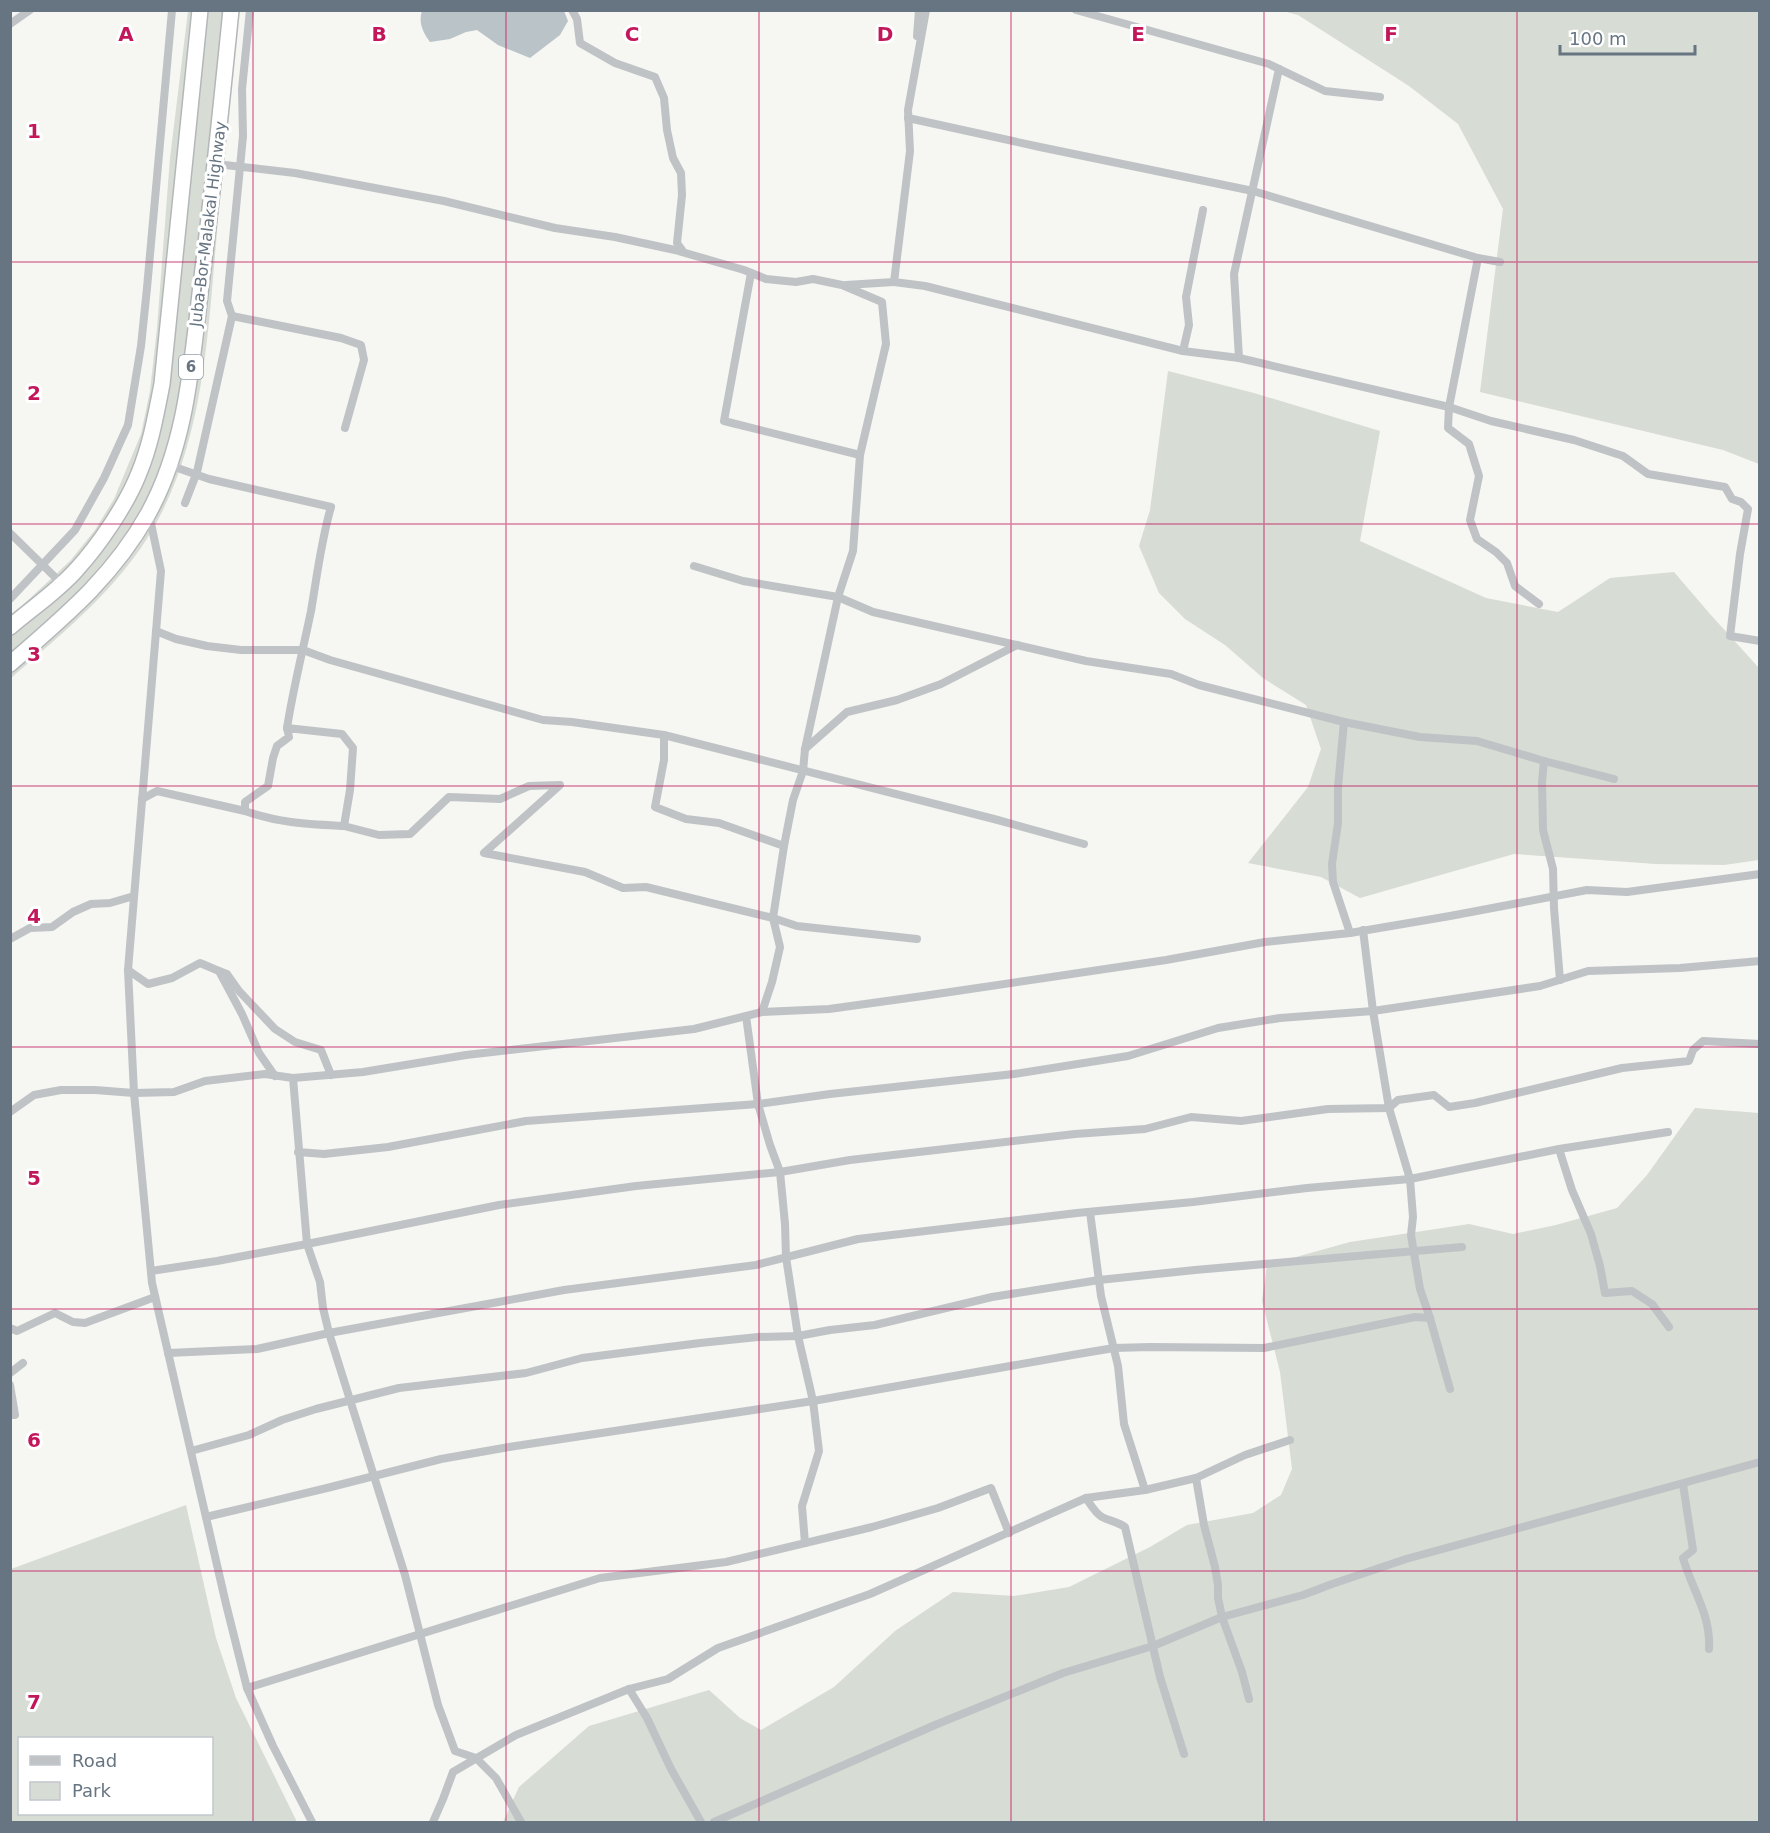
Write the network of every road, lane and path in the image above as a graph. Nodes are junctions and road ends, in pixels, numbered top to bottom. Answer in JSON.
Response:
{"nodes":[{"id":1,"x":30,"y":10,"type":"edge"},
{"id":2,"x":172,"y":10,"type":"edge"},
{"id":3,"x":200,"y":10,"type":"edge"},
{"id":4,"x":231,"y":10,"type":"edge"},
{"id":5,"x":250,"y":10,"type":"edge"},
{"id":6,"x":572,"y":10,"type":"edge"},
{"id":7,"x":919,"y":10,"type":"edge"},
{"id":8,"x":926,"y":10,"type":"edge"},
{"id":9,"x":1076,"y":10,"type":"edge"},
{"id":10,"x":10,"y":24,"type":"edge"},
{"id":11,"x":1280,"y":69,"type":"junction"},
{"id":12,"x":1380,"y":97,"type":"dead end"},
{"id":13,"x":908,"y":118,"type":"junction"},
{"id":14,"x":910,"y":138,"type":"dead end"},
{"id":15,"x":216,"y":164,"type":"junction"},
{"id":16,"x":240,"y":166,"type":"junction"},
{"id":17,"x":1253,"y":190,"type":"junction"},
{"id":18,"x":1203,"y":210,"type":"dead end"},
{"id":19,"x":682,"y":250,"type":"dead end"},
{"id":20,"x":1478,"y":258,"type":"junction"},
{"id":21,"x":1500,"y":262,"type":"dead end"},
{"id":22,"x":751,"y":273,"type":"junction"},
{"id":23,"x":894,"y":282,"type":"junction"},
{"id":24,"x":842,"y":285,"type":"junction"},
{"id":25,"x":232,"y":316,"type":"junction"},
{"id":26,"x":1184,"y":351,"type":"junction"},
{"id":27,"x":1239,"y":358,"type":"junction"},
{"id":28,"x":1449,"y":407,"type":"junction"},
{"id":29,"x":345,"y":428,"type":"dead end"},
{"id":30,"x":860,"y":455,"type":"junction"},
{"id":31,"x":170,"y":465,"type":"junction"},
{"id":32,"x":185,"y":503,"type":"dead end"},
{"id":33,"x":148,"y":513,"type":"junction"},
{"id":34,"x":10,"y":534,"type":"edge"},
{"id":35,"x":43,"y":565,"type":"junction"},
{"id":36,"x":694,"y":566,"type":"dead end"},
{"id":37,"x":62,"y":584,"type":"junction"},
{"id":38,"x":838,"y":597,"type":"junction"},
{"id":39,"x":10,"y":599,"type":"edge"},
{"id":40,"x":1539,"y":604,"type":"dead end"},
{"id":41,"x":10,"y":627,"type":"edge"},
{"id":42,"x":156,"y":631,"type":"junction"},
{"id":43,"x":1760,"y":641,"type":"edge"},
{"id":44,"x":1017,"y":645,"type":"junction"},
{"id":45,"x":303,"y":650,"type":"junction"},
{"id":46,"x":10,"y":664,"type":"edge"},
{"id":47,"x":1344,"y":722,"type":"junction"},
{"id":48,"x":287,"y":728,"type":"junction"},
{"id":49,"x":664,"y":735,"type":"junction"},
{"id":50,"x":805,"y":749,"type":"junction"},
{"id":51,"x":1544,"y":761,"type":"junction"},
{"id":52,"x":803,"y":771,"type":"junction"},
{"id":53,"x":1614,"y":779,"type":"dead end"},
{"id":54,"x":142,"y":799,"type":"junction"},
{"id":55,"x":245,"y":811,"type":"junction"},
{"id":56,"x":344,"y":826,"type":"junction"},
{"id":57,"x":1084,"y":844,"type":"dead end"},
{"id":58,"x":783,"y":846,"type":"junction"},
{"id":59,"x":1760,"y":874,"type":"edge"},
{"id":60,"x":1555,"y":895,"type":"junction"},
{"id":61,"x":134,"y":896,"type":"junction"},
{"id":62,"x":773,"y":918,"type":"junction"},
{"id":63,"x":1363,"y":930,"type":"junction"},
{"id":64,"x":1350,"y":933,"type":"junction"},
{"id":65,"x":10,"y":939,"type":"edge"},
{"id":66,"x":917,"y":939,"type":"dead end"},
{"id":67,"x":1760,"y":961,"type":"edge"},
{"id":68,"x":128,"y":970,"type":"junction"},
{"id":69,"x":219,"y":971,"type":"junction"},
{"id":70,"x":1560,"y":980,"type":"junction"},
{"id":71,"x":1373,"y":1011,"type":"junction"},
{"id":72,"x":762,"y":1012,"type":"junction"},
{"id":73,"x":746,"y":1016,"type":"junction"},
{"id":74,"x":1760,"y":1044,"type":"edge"},
{"id":75,"x":332,"y":1075,"type":"junction"},
{"id":76,"x":275,"y":1076,"type":"junction"},
{"id":77,"x":292,"y":1078,"type":"junction"},
{"id":78,"x":134,"y":1093,"type":"junction"},
{"id":79,"x":758,"y":1104,"type":"junction"},
{"id":80,"x":1389,"y":1108,"type":"junction"},
{"id":81,"x":10,"y":1112,"type":"edge"},
{"id":82,"x":1668,"y":1132,"type":"dead end"},
{"id":83,"x":1559,"y":1149,"type":"junction"},
{"id":84,"x":298,"y":1152,"type":"junction"},
{"id":85,"x":780,"y":1172,"type":"junction"},
{"id":86,"x":1410,"y":1179,"type":"junction"},
{"id":87,"x":1090,"y":1212,"type":"junction"},
{"id":88,"x":308,"y":1244,"type":"junction"},
{"id":89,"x":1462,"y":1247,"type":"dead end"},
{"id":90,"x":786,"y":1257,"type":"junction"},
{"id":91,"x":151,"y":1270,"type":"junction"},
{"id":92,"x":155,"y":1297,"type":"junction"},
{"id":93,"x":1430,"y":1318,"type":"junction"},
{"id":94,"x":1669,"y":1327,"type":"dead end"},
{"id":95,"x":10,"y":1328,"type":"edge"},
{"id":96,"x":329,"y":1333,"type":"junction"},
{"id":97,"x":798,"y":1336,"type":"junction"},
{"id":98,"x":1114,"y":1348,"type":"junction"},
{"id":99,"x":168,"y":1353,"type":"junction"},
{"id":100,"x":23,"y":1363,"type":"dead end"},
{"id":101,"x":10,"y":1373,"type":"edge"},
{"id":102,"x":10,"y":1385,"type":"edge"},
{"id":103,"x":1450,"y":1389,"type":"dead end"},
{"id":104,"x":351,"y":1401,"type":"junction"},
{"id":105,"x":813,"y":1401,"type":"junction"},
{"id":106,"x":10,"y":1415,"type":"edge"},
{"id":107,"x":1290,"y":1440,"type":"dead end"},
{"id":108,"x":191,"y":1451,"type":"junction"},
{"id":109,"x":1760,"y":1462,"type":"edge"},
{"id":110,"x":373,"y":1475,"type":"junction"},
{"id":111,"x":1196,"y":1478,"type":"junction"},
{"id":112,"x":1683,"y":1485,"type":"junction"},
{"id":113,"x":1145,"y":1490,"type":"junction"},
{"id":114,"x":1086,"y":1498,"type":"junction"},
{"id":115,"x":206,"y":1517,"type":"junction"},
{"id":116,"x":1009,"y":1533,"type":"junction"},
{"id":117,"x":805,"y":1543,"type":"junction"},
{"id":118,"x":1222,"y":1617,"type":"junction"},
{"id":119,"x":420,"y":1633,"type":"junction"},
{"id":120,"x":1153,"y":1646,"type":"junction"},
{"id":121,"x":1709,"y":1649,"type":"dead end"},
{"id":122,"x":247,"y":1688,"type":"junction"},
{"id":123,"x":629,"y":1689,"type":"junction"},
{"id":124,"x":1249,"y":1699,"type":"dead end"},
{"id":125,"x":1184,"y":1754,"type":"dead end"},
{"id":126,"x":477,"y":1758,"type":"junction"},
{"id":127,"x":312,"y":1822,"type":"edge"},
{"id":128,"x":433,"y":1822,"type":"edge"},
{"id":129,"x":521,"y":1822,"type":"edge"},
{"id":130,"x":701,"y":1822,"type":"edge"},
{"id":131,"x":714,"y":1822,"type":"edge"}],
"edges":[{"from":1,"to":10,"type":"street"},
{"from":2,"to":35,"type":"street"},
{"from":3,"to":37,"type":"highway","name":"Juba-Bor-Malakal Highway","number":"6"},
{"from":4,"to":15,"type":"highway","name":"Juba-Bor-Malakal Highway","number":"6"},
{"from":5,"to":16,"type":"street"},
{"from":6,"to":19,"type":"street"},
{"from":7,"to":14,"type":"street"},
{"from":8,"to":13,"type":"street"},
{"from":9,"to":11,"type":"street"},
{"from":11,"to":12,"type":"street"},
{"from":11,"to":17,"type":"street"},
{"from":13,"to":17,"type":"street"},
{"from":13,"to":23,"type":"street"},
{"from":15,"to":16,"type":"street"},
{"from":15,"to":31,"type":"highway","name":"Juba-Bor-Malakal Highway","number":"6"},
{"from":16,"to":22,"type":"street"},
{"from":16,"to":25,"type":"street"},
{"from":17,"to":20,"type":"street"},
{"from":17,"to":27,"type":"street"},
{"from":18,"to":26,"type":"street"},
{"from":20,"to":21,"type":"street"},
{"from":20,"to":28,"type":"street"},
{"from":22,"to":24,"type":"street"},
{"from":22,"to":30,"type":"street"},
{"from":23,"to":24,"type":"street"},
{"from":23,"to":26,"type":"street"},
{"from":24,"to":30,"type":"street"},
{"from":25,"to":29,"type":"street"},
{"from":25,"to":32,"type":"street"},
{"from":26,"to":27,"type":"street"},
{"from":27,"to":28,"type":"street"},
{"from":28,"to":40,"type":"street"},
{"from":28,"to":43,"type":"street"},
{"from":30,"to":38,"type":"street"},
{"from":31,"to":33,"type":"highway","name":"Juba-Bor-Malakal Highway","number":"6"},
{"from":31,"to":45,"type":"street"},
{"from":33,"to":42,"type":"street"},
{"from":33,"to":46,"type":"highway","name":"Juba-Bor-Malakal Highway","number":"6"},
{"from":34,"to":35,"type":"street"},
{"from":35,"to":37,"type":"street"},
{"from":35,"to":39,"type":"street"},
{"from":36,"to":38,"type":"street"},
{"from":37,"to":41,"type":"highway","name":"Juba-Bor-Malakal Highway","number":"6"},
{"from":38,"to":44,"type":"street"},
{"from":38,"to":50,"type":"street"},
{"from":42,"to":45,"type":"street"},
{"from":42,"to":54,"type":"street"},
{"from":44,"to":47,"type":"street"},
{"from":44,"to":50,"type":"street"},
{"from":45,"to":48,"type":"street"},
{"from":45,"to":49,"type":"street"},
{"from":47,"to":51,"type":"street"},
{"from":47,"to":64,"type":"street"},
{"from":48,"to":55,"type":"street"},
{"from":48,"to":56,"type":"street"},
{"from":49,"to":52,"type":"street"},
{"from":49,"to":58,"type":"street"},
{"from":50,"to":52,"type":"street"},
{"from":51,"to":53,"type":"street"},
{"from":51,"to":60,"type":"street"},
{"from":52,"to":57,"type":"street"},
{"from":52,"to":58,"type":"street"},
{"from":54,"to":55,"type":"street"},
{"from":54,"to":61,"type":"street"},
{"from":55,"to":56,"type":"street"},
{"from":56,"to":62,"type":"street"},
{"from":58,"to":62,"type":"street"},
{"from":59,"to":60,"type":"street"},
{"from":60,"to":63,"type":"street"},
{"from":60,"to":70,"type":"street"},
{"from":61,"to":65,"type":"street"},
{"from":61,"to":68,"type":"street"},
{"from":62,"to":66,"type":"street"},
{"from":62,"to":72,"type":"street"},
{"from":63,"to":64,"type":"street"},
{"from":63,"to":71,"type":"street"},
{"from":64,"to":72,"type":"street"},
{"from":67,"to":70,"type":"street"},
{"from":68,"to":69,"type":"street"},
{"from":68,"to":78,"type":"street"},
{"from":69,"to":75,"type":"street"},
{"from":69,"to":76,"type":"street"},
{"from":70,"to":71,"type":"street"},
{"from":71,"to":79,"type":"street"},
{"from":71,"to":80,"type":"street"},
{"from":72,"to":73,"type":"street"},
{"from":73,"to":75,"type":"street"},
{"from":73,"to":79,"type":"street"},
{"from":74,"to":80,"type":"street"},
{"from":75,"to":77,"type":"street"},
{"from":76,"to":77,"type":"street"},
{"from":76,"to":78,"type":"street"},
{"from":77,"to":84,"type":"street"},
{"from":78,"to":81,"type":"street"},
{"from":78,"to":91,"type":"street"},
{"from":79,"to":84,"type":"street"},
{"from":79,"to":85,"type":"street"},
{"from":80,"to":85,"type":"street"},
{"from":80,"to":86,"type":"street"},
{"from":82,"to":83,"type":"street"},
{"from":83,"to":86,"type":"street"},
{"from":83,"to":94,"type":"street"},
{"from":84,"to":88,"type":"street"},
{"from":85,"to":88,"type":"street"},
{"from":85,"to":90,"type":"street"},
{"from":86,"to":87,"type":"street"},
{"from":86,"to":93,"type":"street"},
{"from":87,"to":90,"type":"street"},
{"from":87,"to":98,"type":"street"},
{"from":88,"to":91,"type":"street"},
{"from":88,"to":96,"type":"street"},
{"from":89,"to":97,"type":"street"},
{"from":90,"to":96,"type":"street"},
{"from":90,"to":97,"type":"street"},
{"from":91,"to":92,"type":"street"},
{"from":92,"to":95,"type":"street"},
{"from":92,"to":99,"type":"street"},
{"from":93,"to":98,"type":"street"},
{"from":93,"to":103,"type":"street"},
{"from":96,"to":99,"type":"street"},
{"from":96,"to":104,"type":"street"},
{"from":97,"to":104,"type":"street"},
{"from":97,"to":105,"type":"street"},
{"from":98,"to":105,"type":"street"},
{"from":98,"to":113,"type":"street"},
{"from":99,"to":108,"type":"street"},
{"from":100,"to":101,"type":"street"},
{"from":102,"to":106,"type":"street"},
{"from":104,"to":108,"type":"street"},
{"from":104,"to":110,"type":"street"},
{"from":105,"to":110,"type":"street"},
{"from":105,"to":117,"type":"street"},
{"from":107,"to":111,"type":"street"},
{"from":108,"to":115,"type":"street"},
{"from":109,"to":112,"type":"street"},
{"from":110,"to":115,"type":"street"},
{"from":110,"to":119,"type":"street"},
{"from":111,"to":113,"type":"street"},
{"from":111,"to":118,"type":"street"},
{"from":112,"to":118,"type":"street"},
{"from":112,"to":121,"type":"street"},
{"from":113,"to":114,"type":"street"},
{"from":114,"to":116,"type":"street"},
{"from":114,"to":120,"type":"street"},
{"from":115,"to":122,"type":"street"},
{"from":116,"to":117,"type":"street"},
{"from":116,"to":123,"type":"street"},
{"from":117,"to":119,"type":"street"},
{"from":118,"to":120,"type":"street"},
{"from":118,"to":124,"type":"street"},
{"from":119,"to":122,"type":"street"},
{"from":119,"to":126,"type":"street"},
{"from":120,"to":125,"type":"street"},
{"from":120,"to":131,"type":"street"},
{"from":122,"to":127,"type":"street"},
{"from":123,"to":126,"type":"street"},
{"from":123,"to":130,"type":"street"},
{"from":126,"to":128,"type":"street"},
{"from":126,"to":129,"type":"street"}]}
